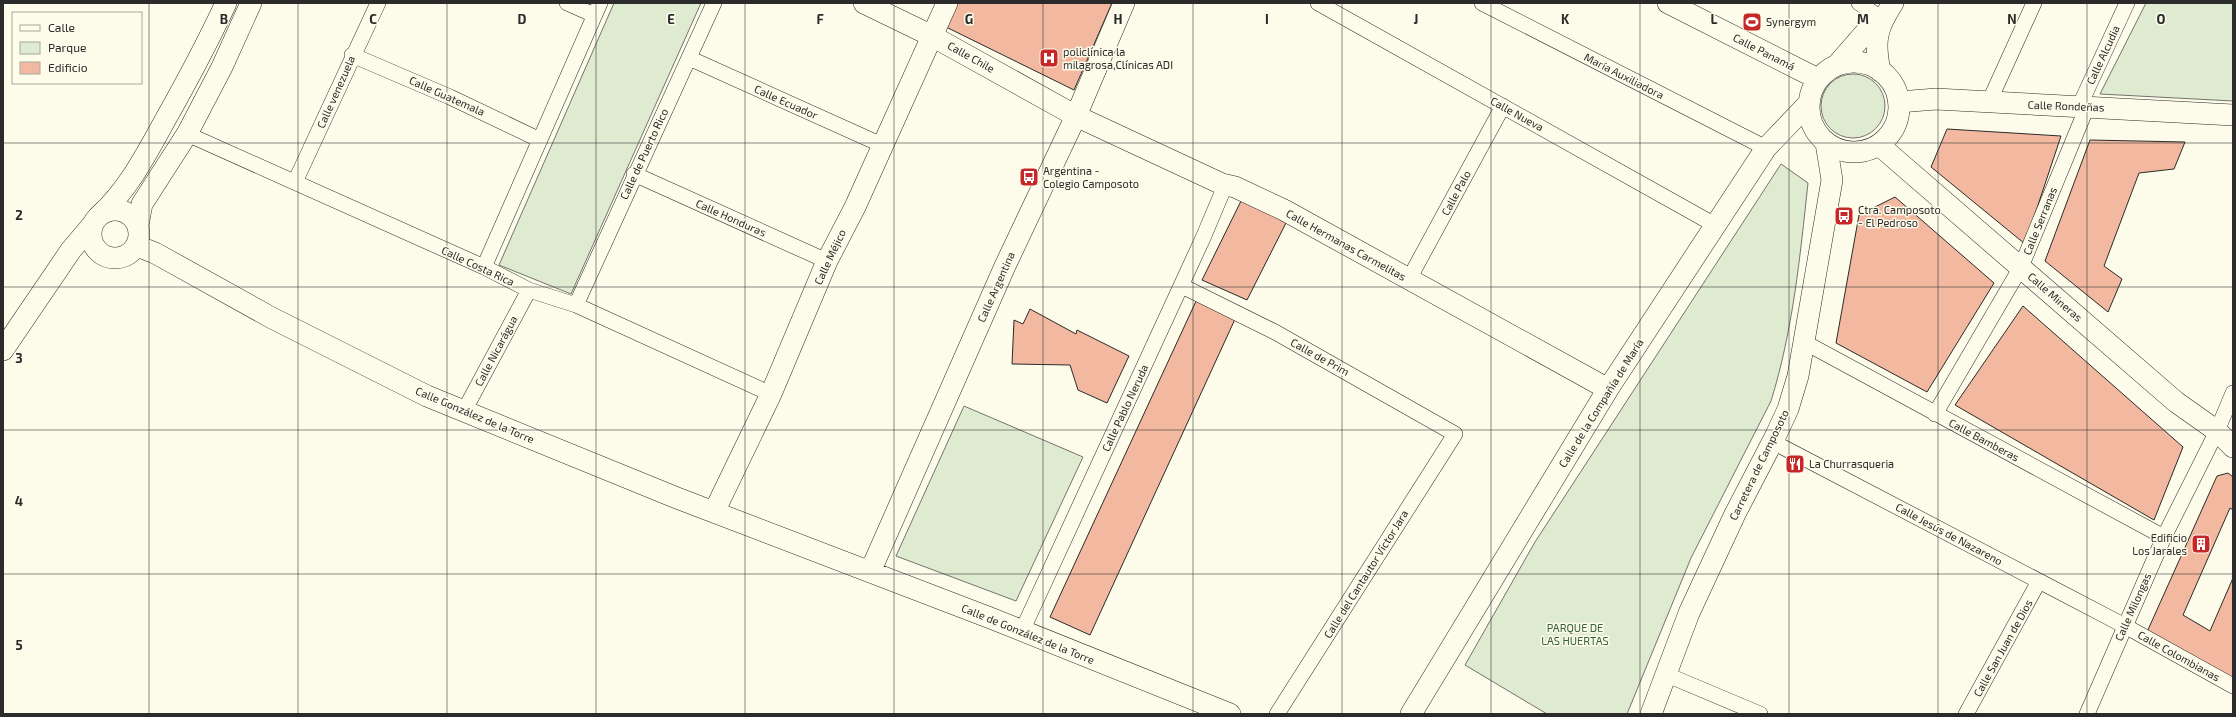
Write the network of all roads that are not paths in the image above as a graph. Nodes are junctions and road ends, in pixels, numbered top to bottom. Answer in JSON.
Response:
{"nodes":[{"id":1,"x":226,"y":3,"type":"edge"},
{"id":2,"x":251,"y":3,"type":"edge"},
{"id":3,"x":378,"y":3,"type":"edge"},
{"id":4,"x":567,"y":3,"type":"edge"},
{"id":5,"x":714,"y":3,"type":"edge"},
{"id":6,"x":864,"y":3,"type":"edge"},
{"id":7,"x":946,"y":3,"type":"edge"},
{"id":8,"x":1124,"y":3,"type":"edge"},
{"id":9,"x":1318,"y":3,"type":"edge"},
{"id":10,"x":1482,"y":3,"type":"edge"},
{"id":11,"x":1668,"y":3,"type":"edge"},
{"id":12,"x":1859,"y":3,"type":"edge"},
{"id":13,"x":2034,"y":3,"type":"edge"},
{"id":14,"x":2127,"y":3,"type":"edge"},
{"id":15,"x":597,"y":9,"type":"edge"},
{"id":16,"x":1888,"y":11,"type":"edge"},
{"id":17,"x":932,"y":36,"type":"junction"},
{"id":18,"x":352,"y":55,"type":"junction"},
{"id":19,"x":689,"y":58,"type":"junction"},
{"id":20,"x":1837,"y":65,"type":"junction"},
{"id":21,"x":1880,"y":71,"type":"junction"},
{"id":22,"x":1818,"y":79,"type":"junction"},
{"id":23,"x":1899,"y":102,"type":"junction"},
{"id":24,"x":1989,"y":102,"type":"junction"},
{"id":25,"x":1808,"y":104,"type":"junction"},
{"id":26,"x":1503,"y":106,"type":"junction"},
{"id":27,"x":2083,"y":107,"type":"junction"},
{"id":28,"x":2233,"y":115,"type":"edge"},
{"id":29,"x":1076,"y":116,"type":"junction"},
{"id":30,"x":187,"y":134,"type":"junction"},
{"id":31,"x":540,"y":140,"type":"junction"},
{"id":32,"x":1826,"y":143,"type":"junction"},
{"id":33,"x":882,"y":145,"type":"junction"},
{"id":34,"x":1879,"y":145,"type":"junction"},
{"id":35,"x":1766,"y":148,"type":"junction"},
{"id":36,"x":1853,"y":152,"type":"junction"},
{"id":37,"x":634,"y":174,"type":"junction"},
{"id":38,"x":1832,"y":180,"type":"junction"},
{"id":39,"x":295,"y":182,"type":"junction"},
{"id":40,"x":1222,"y":184,"type":"junction"},
{"id":41,"x":96,"y":220,"type":"junction"},
{"id":42,"x":138,"y":225,"type":"junction"},
{"id":43,"x":1715,"y":225,"type":"junction"},
{"id":44,"x":137,"y":246,"type":"junction"},
{"id":45,"x":105,"y":256,"type":"junction"},
{"id":46,"x":827,"y":261,"type":"junction"},
{"id":47,"x":484,"y":267,"type":"junction"},
{"id":48,"x":2021,"y":267,"type":"junction"},
{"id":49,"x":54,"y":277,"type":"junction"},
{"id":50,"x":1409,"y":280,"type":"junction"},
{"id":51,"x":1182,"y":286,"type":"junction"},
{"id":52,"x":529,"y":290,"type":"junction"},
{"id":53,"x":576,"y":305,"type":"junction"},
{"id":54,"x":1804,"y":342,"type":"junction"},
{"id":55,"x":3,"y":350,"type":"edge"},
{"id":56,"x":1608,"y":389,"type":"junction"},
{"id":57,"x":2233,"y":393,"type":"edge"},
{"id":58,"x":771,"y":394,"type":"junction"},
{"id":59,"x":464,"y":411,"type":"junction"},
{"id":60,"x":1935,"y":414,"type":"junction"},
{"id":61,"x":2217,"y":431,"type":"junction"},
{"id":62,"x":1455,"y":434,"type":"joint"},
{"id":63,"x":1773,"y":442,"type":"junction"},
{"id":64,"x":2233,"y":447,"type":"edge"},
{"id":65,"x":714,"y":512,"type":"junction"},
{"id":66,"x":2164,"y":537,"type":"junction"},
{"id":67,"x":826,"y":555,"type":"joint"},
{"id":68,"x":870,"y":572,"type":"junction"},
{"id":69,"x":2039,"y":581,"type":"junction"},
{"id":70,"x":2125,"y":626,"type":"junction"},
{"id":71,"x":1022,"y":631,"type":"junction"},
{"id":72,"x":1665,"y":674,"type":"junction"},
{"id":73,"x":2233,"y":686,"type":"edge"},
{"id":74,"x":1230,"y":714,"type":"edge"},
{"id":75,"x":1277,"y":714,"type":"edge"},
{"id":76,"x":1411,"y":714,"type":"edge"},
{"id":77,"x":1651,"y":714,"type":"edge"},
{"id":78,"x":1760,"y":714,"type":"edge"},
{"id":79,"x":1966,"y":714,"type":"edge"},
{"id":80,"x":2087,"y":714,"type":"edge"}],
"edges":[{"from":1,"to":41,"type":"street"},
{"from":2,"to":30,"type":"street"},
{"from":3,"to":18,"type":"street","name":"Calle venezuela"},
{"from":4,"to":15,"type":"street"},
{"from":5,"to":19,"type":"street","name":"Calle de Puerto Rico"},
{"from":6,"to":17,"type":"street","name":"Calle Chile"},
{"from":7,"to":17,"type":"street","name":"Calle Méjico"},
{"from":8,"to":29,"type":"street","name":"Calle Argentina"},
{"from":9,"to":26,"type":"street","name":"Calle Nueva"},
{"from":10,"to":35,"type":"street","name":"María Auxiliadora"},
{"from":11,"to":22,"type":"street","name":"Calle Panamá"},
{"from":12,"to":16,"type":"street"},
{"from":13,"to":24,"type":"street"},
{"from":14,"to":27,"type":"street","name":"Calle Alcudia"},
{"from":15,"to":31,"type":"street"},
{"from":16,"to":20,"type":"street"},
{"from":16,"to":21,"type":"street"},
{"from":17,"to":29,"type":"street","name":"Calle Chile"},
{"from":17,"to":33,"type":"street","name":"Calle Méjico"},
{"from":18,"to":31,"type":"street","name":"Calle Guatemala"},
{"from":18,"to":39,"type":"street","name":"Calle venezuela"},
{"from":19,"to":33,"type":"street","name":"Calle Ecuador"},
{"from":19,"to":37,"type":"street","name":"Calle de Puerto Rico"},
{"from":20,"to":21,"type":"street"},
{"from":20,"to":22,"type":"street"},
{"from":21,"to":23,"type":"street"},
{"from":22,"to":25,"type":"street"},
{"from":23,"to":24,"type":"street","name":"Calle Rondeñas"},
{"from":23,"to":34,"type":"street"},
{"from":24,"to":27,"type":"street","name":"Calle Rondeñas"},
{"from":25,"to":32,"type":"street"},
{"from":25,"to":35,"type":"street","name":"Calle de la Compañía de María"},
{"from":26,"to":43,"type":"street","name":"Calle Nueva"},
{"from":26,"to":50,"type":"street","name":"Calle Palo"},
{"from":27,"to":28,"type":"street","name":"Calle Rondeñas"},
{"from":27,"to":48,"type":"street","name":"Calle Serranas"},
{"from":29,"to":40,"type":"street","name":"Calle Hermanas Carmelitas"},
{"from":29,"to":68,"type":"street","name":"Calle Argentina"},
{"from":30,"to":39,"type":"street","name":"Calle Costa Rica"},
{"from":30,"to":42,"type":"street"},
{"from":31,"to":47,"type":"street"},
{"from":32,"to":36,"type":"street"},
{"from":32,"to":38,"type":"street","name":"Carretera de Camposoto"},
{"from":33,"to":46,"type":"street","name":"Calle Méjico"},
{"from":34,"to":36,"type":"street"},
{"from":34,"to":48,"type":"street","name":"Calle Mineras"},
{"from":35,"to":43,"type":"street","name":"Calle de la Compañía de María"},
{"from":36,"to":38,"type":"street","name":"Carretera de Camposoto"},
{"from":37,"to":46,"type":"street","name":"Calle Honduras"},
{"from":37,"to":53,"type":"street","name":"Calle de Puerto Rico"},
{"from":38,"to":54,"type":"street","name":"Carretera de Camposoto"},
{"from":39,"to":47,"type":"street","name":"Calle Costa Rica"},
{"from":40,"to":50,"type":"street","name":"Calle Hermanas Carmelitas"},
{"from":40,"to":51,"type":"street","name":"Calle Pablo Neruda"},
{"from":41,"to":42,"type":"street"},
{"from":41,"to":45,"type":"street"},
{"from":41,"to":49,"type":"street"},
{"from":42,"to":44,"type":"street"},
{"from":43,"to":56,"type":"street","name":"Calle de la Compañía de María"},
{"from":44,"to":45,"type":"street"},
{"from":44,"to":59,"type":"street","name":"Calle González de la Torre"},
{"from":45,"to":49,"type":"street"},
{"from":46,"to":58,"type":"street","name":"Calle Méjico"},
{"from":47,"to":52,"type":"street","name":"Calle Costa Rica"},
{"from":48,"to":60,"type":"street","name":"Calle Serranas"},
{"from":48,"to":61,"type":"street","name":"Calle Mineras"},
{"from":49,"to":55,"type":"street"},
{"from":50,"to":56,"type":"street","name":"Calle Hermanas Carmelitas"},
{"from":51,"to":62,"type":"street","name":"Calle de Prim"},
{"from":51,"to":71,"type":"street","name":"Calle Pablo Neruda"},
{"from":52,"to":53,"type":"street","name":"Calle Costa Rica"},
{"from":52,"to":59,"type":"street","name":"Calle Nicarágua"},
{"from":53,"to":58,"type":"street","name":"Calle Costa Rica"},
{"from":54,"to":60,"type":"street","name":"Calle Bamberas"},
{"from":54,"to":63,"type":"street","name":"Carretera de Camposoto"},
{"from":56,"to":76,"type":"street","name":"Calle de la Compañía de María"},
{"from":57,"to":61,"type":"street","name":"Calle Milongas"},
{"from":58,"to":65,"type":"street","name":"Calle Méjico"},
{"from":59,"to":65,"type":"street","name":"Calle González de la Torre"},
{"from":60,"to":66,"type":"street","name":"Calle Bamberas"},
{"from":61,"to":64,"type":"street","name":"Calle Mineras"},
{"from":61,"to":66,"type":"street","name":"Calle Milongas"},
{"from":62,"to":75,"type":"street","name":"Calle del Cantautor Víctor Jara"},
{"from":63,"to":69,"type":"street","name":"Calle Jesús de Nazareno"},
{"from":63,"to":72,"type":"street","name":"Carretera de Camposoto"},
{"from":65,"to":67,"type":"street","name":"Calle González de la Torre"},
{"from":66,"to":70,"type":"street","name":"Calle Milongas"},
{"from":67,"to":68,"type":"street","name":"Calle de González de la Torre"},
{"from":68,"to":71,"type":"street","name":"Calle de González de la Torre"},
{"from":69,"to":70,"type":"street","name":"Calle Jesús de Nazareno"},
{"from":69,"to":79,"type":"street","name":"Calle San Juan de Dios"},
{"from":70,"to":73,"type":"street","name":"Calle Colombianas"},
{"from":70,"to":80,"type":"street","name":"Calle Milongas"},
{"from":71,"to":74,"type":"street","name":"Calle de González de la Torre"},
{"from":72,"to":77,"type":"street","name":"Carretera de Camposoto"},
{"from":72,"to":78,"type":"street"}]}
